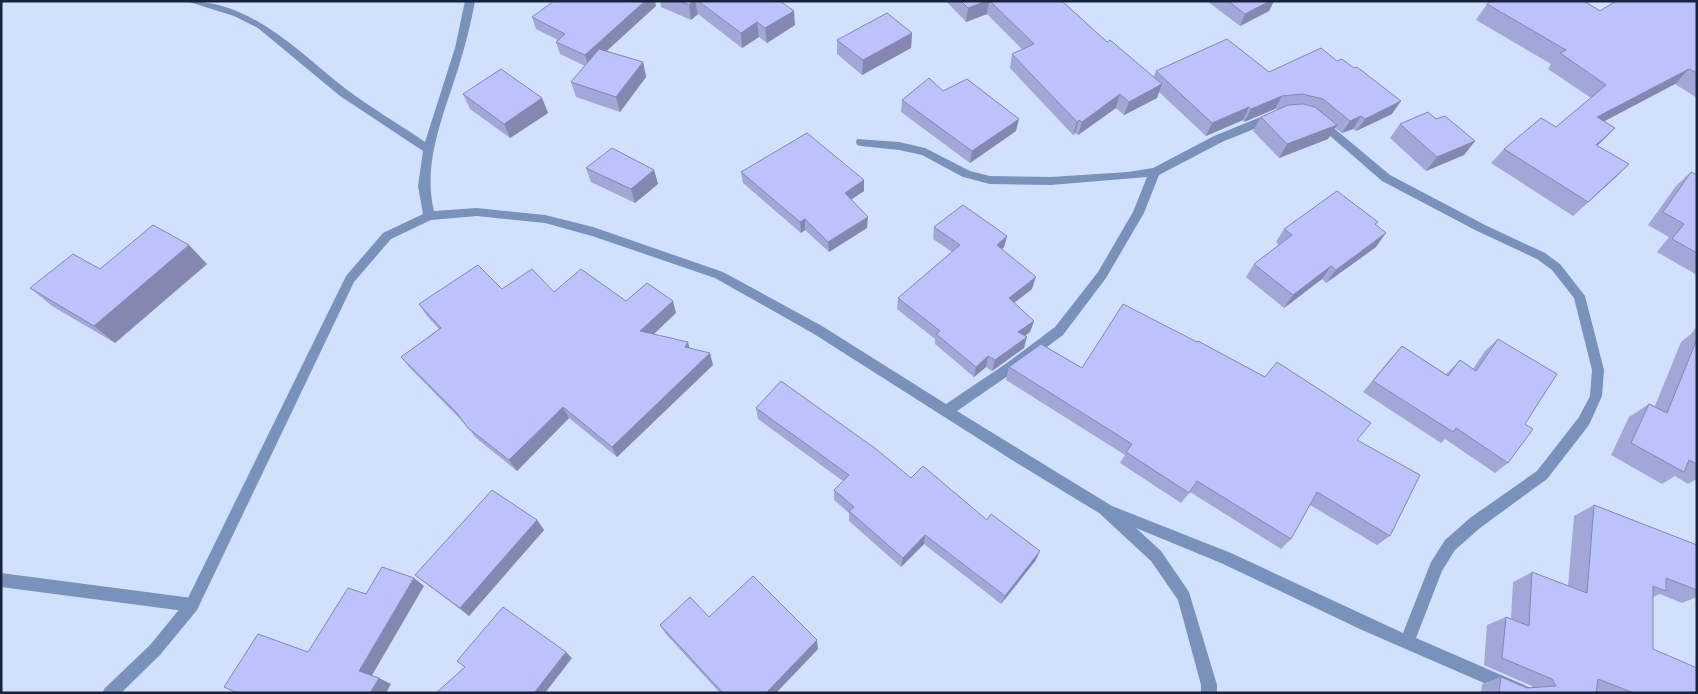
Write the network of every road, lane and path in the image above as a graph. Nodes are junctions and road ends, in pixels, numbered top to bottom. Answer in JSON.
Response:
{"nodes":[{"id":1,"x":190,"y":1,"type":"edge"},
{"id":2,"x":470,"y":1,"type":"edge"},
{"id":3,"x":1287,"y":113,"type":"edge"},
{"id":4,"x":1311,"y":117,"type":"edge"},
{"id":5,"x":861,"y":142,"type":"dead end"},
{"id":6,"x":428,"y":150,"type":"junction"},
{"id":7,"x":1155,"y":172,"type":"junction"},
{"id":8,"x":429,"y":216,"type":"junction"},
{"id":9,"x":946,"y":411,"type":"junction"},
{"id":10,"x":1104,"y":508,"type":"junction"},
{"id":11,"x":1,"y":580,"type":"edge"},
{"id":12,"x":192,"y":605,"type":"junction"},
{"id":13,"x":1407,"y":642,"type":"junction"},
{"id":14,"x":110,"y":693,"type":"edge"},
{"id":15,"x":1209,"y":693,"type":"edge"},
{"id":16,"x":1526,"y":693,"type":"edge"}],
"edges":[{"from":1,"to":6,"type":"street"},
{"from":2,"to":6,"type":"street"},
{"from":3,"to":7,"type":"street"},
{"from":4,"to":13,"type":"street"},
{"from":5,"to":7,"type":"street"},
{"from":6,"to":8,"type":"street"},
{"from":7,"to":9,"type":"street"},
{"from":8,"to":9,"type":"street"},
{"from":8,"to":12,"type":"street"},
{"from":9,"to":10,"type":"street"},
{"from":10,"to":13,"type":"street"},
{"from":10,"to":15,"type":"street"},
{"from":11,"to":12,"type":"street"},
{"from":12,"to":14,"type":"street"},
{"from":13,"to":16,"type":"street"}]}
